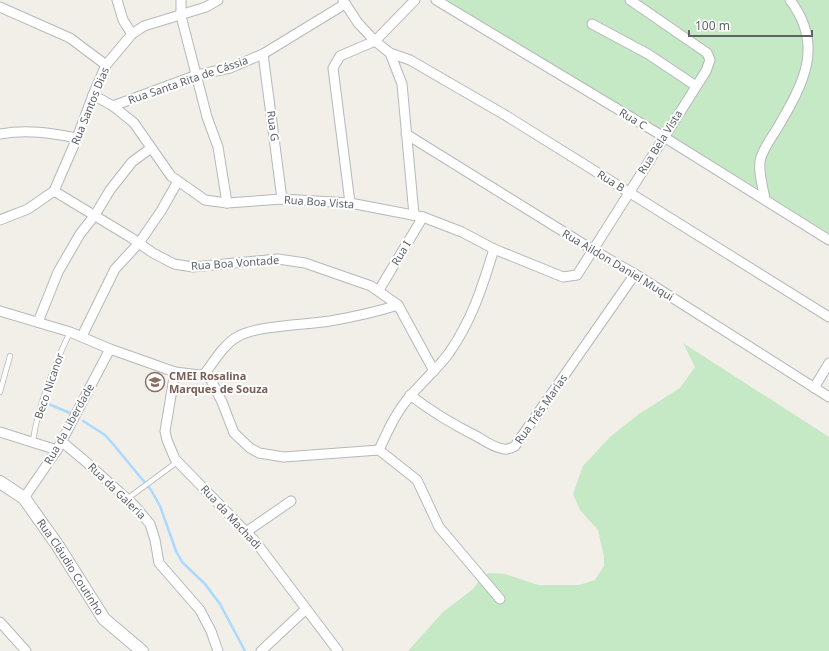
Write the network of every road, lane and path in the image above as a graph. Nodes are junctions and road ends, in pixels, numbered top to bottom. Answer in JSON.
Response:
{"nodes":[{"id":1,"x":116,"y":0,"type":"edge"},
{"id":2,"x":181,"y":0,"type":"edge"},
{"id":3,"x":218,"y":0,"type":"edge"},
{"id":4,"x":401,"y":0,"type":"edge"},
{"id":5,"x":415,"y":0,"type":"edge"},
{"id":6,"x":436,"y":0,"type":"edge"},
{"id":7,"x":630,"y":0,"type":"edge"},
{"id":8,"x":790,"y":0,"type":"edge"},
{"id":9,"x":344,"y":2,"type":"edge"},
{"id":10,"x":0,"y":7,"type":"edge"},
{"id":11,"x":407,"y":8,"type":"junction"},
{"id":12,"x":181,"y":16,"type":"junction"},
{"id":13,"x":592,"y":24,"type":"dead end"},
{"id":14,"x":132,"y":34,"type":"junction"},
{"id":15,"x":375,"y":41,"type":"junction"},
{"id":16,"x":390,"y":53,"type":"junction"},
{"id":17,"x":263,"y":54,"type":"junction"},
{"id":18,"x":106,"y":65,"type":"junction"},
{"id":19,"x":197,"y":76,"type":"junction"},
{"id":20,"x":696,"y":86,"type":"junction"},
{"id":21,"x":93,"y":95,"type":"junction"},
{"id":22,"x":113,"y":106,"type":"junction"},
{"id":23,"x":0,"y":134,"type":"edge"},
{"id":24,"x":406,"y":134,"type":"junction"},
{"id":25,"x":664,"y":137,"type":"junction"},
{"id":26,"x":77,"y":138,"type":"junction"},
{"id":27,"x":151,"y":148,"type":"junction"},
{"id":28,"x":178,"y":181,"type":"junction"},
{"id":29,"x":54,"y":191,"type":"junction"},
{"id":30,"x":628,"y":192,"type":"junction"},
{"id":31,"x":282,"y":199,"type":"junction"},
{"id":32,"x":765,"y":199,"type":"junction"},
{"id":33,"x":227,"y":203,"type":"junction"},
{"id":34,"x":350,"y":203,"type":"junction"},
{"id":35,"x":95,"y":215,"type":"junction"},
{"id":36,"x":419,"y":216,"type":"junction"},
{"id":37,"x":0,"y":220,"type":"edge"},
{"id":38,"x":829,"y":240,"type":"edge"},
{"id":39,"x":139,"y":242,"type":"junction"},
{"id":40,"x":494,"y":249,"type":"junction"},
{"id":41,"x":593,"y":250,"type":"junction"},
{"id":42,"x":635,"y":274,"type":"junction"},
{"id":43,"x":576,"y":275,"type":"joint"},
{"id":44,"x":379,"y":290,"type":"junction"},
{"id":45,"x":398,"y":305,"type":"junction"},
{"id":46,"x":0,"y":311,"type":"edge"},
{"id":47,"x":829,"y":317,"type":"edge"},
{"id":48,"x":38,"y":322,"type":"junction"},
{"id":49,"x":70,"y":332,"type":"junction"},
{"id":50,"x":82,"y":336,"type":"junction"},
{"id":51,"x":110,"y":348,"type":"junction"},
{"id":52,"x":10,"y":356,"type":"dead end"},
{"id":53,"x":829,"y":363,"type":"edge"},
{"id":54,"x":434,"y":371,"type":"junction"},
{"id":55,"x":175,"y":372,"type":"junction"},
{"id":56,"x":203,"y":376,"type":"junction"},
{"id":57,"x":814,"y":388,"type":"junction"},
{"id":58,"x":0,"y":392,"type":"edge"},
{"id":59,"x":410,"y":395,"type":"junction"},
{"id":60,"x":829,"y":397,"type":"edge"},
{"id":61,"x":0,"y":432,"type":"edge"},
{"id":62,"x":33,"y":441,"type":"junction"},
{"id":63,"x":59,"y":446,"type":"junction"},
{"id":64,"x":379,"y":450,"type":"junction"},
{"id":65,"x":177,"y":462,"type":"junction"},
{"id":66,"x":0,"y":482,"type":"edge"},
{"id":67,"x":24,"y":498,"type":"junction"},
{"id":68,"x":127,"y":499,"type":"junction"},
{"id":69,"x":292,"y":501,"type":"dead end"},
{"id":70,"x":246,"y":532,"type":"junction"},
{"id":71,"x":500,"y":599,"type":"dead end"},
{"id":72,"x":306,"y":609,"type":"junction"},
{"id":73,"x":0,"y":622,"type":"edge"},
{"id":74,"x":26,"y":651,"type":"edge"},
{"id":75,"x":142,"y":651,"type":"edge"},
{"id":76,"x":218,"y":651,"type":"edge"},
{"id":77,"x":261,"y":651,"type":"edge"},
{"id":78,"x":338,"y":651,"type":"edge"}],
"edges":[{"from":1,"to":14,"type":"street"},
{"from":2,"to":12,"type":"street"},
{"from":3,"to":12,"type":"street","name":"Rua Santos Dias"},
{"from":4,"to":11,"type":"street"},
{"from":5,"to":11,"type":"street"},
{"from":6,"to":25,"type":"street","name":"Rua C"},
{"from":7,"to":20,"type":"street","name":"Rua Bela Vista"},
{"from":8,"to":32,"type":"street"},
{"from":9,"to":15,"type":"street"},
{"from":9,"to":17,"type":"street","name":"Rua Santa Rita de Cássia"},
{"from":10,"to":18,"type":"street"},
{"from":11,"to":15,"type":"street"},
{"from":12,"to":14,"type":"street","name":"Rua Santos Dias"},
{"from":12,"to":19,"type":"street"},
{"from":13,"to":20,"type":"street"},
{"from":14,"to":18,"type":"street","name":"Rua Santos Dias"},
{"from":15,"to":16,"type":"street"},
{"from":15,"to":34,"type":"street"},
{"from":16,"to":24,"type":"street"},
{"from":16,"to":30,"type":"street","name":"Rua B"},
{"from":17,"to":19,"type":"street","name":"Rua Santa Rita de Cássia"},
{"from":17,"to":31,"type":"street","name":"Rua G"},
{"from":18,"to":21,"type":"street","name":"Rua Santos Dias"},
{"from":19,"to":22,"type":"street","name":"Rua Santa Rita de Cássia"},
{"from":19,"to":33,"type":"street"},
{"from":20,"to":25,"type":"street","name":"Rua Bela Vista"},
{"from":21,"to":22,"type":"street","name":"Rua Boa Vista"},
{"from":21,"to":26,"type":"street","name":"Rua Santos Dias"},
{"from":22,"to":27,"type":"street","name":"Rua Boa Vista"},
{"from":23,"to":26,"type":"street"},
{"from":24,"to":36,"type":"street"},
{"from":24,"to":41,"type":"street","name":"Rua Aildon Daniel Muqui"},
{"from":25,"to":30,"type":"street","name":"Rua Bela Vista"},
{"from":25,"to":32,"type":"street","name":"Rua C"},
{"from":26,"to":29,"type":"street","name":"Rua Santos Dias"},
{"from":27,"to":28,"type":"street","name":"Rua Boa Vista"},
{"from":27,"to":35,"type":"street"},
{"from":28,"to":33,"type":"street","name":"Rua Boa Vista"},
{"from":28,"to":39,"type":"street"},
{"from":29,"to":35,"type":"street","name":"Rua Boa Vontade"},
{"from":29,"to":37,"type":"street"},
{"from":30,"to":41,"type":"street","name":"Rua Bela Vista"},
{"from":30,"to":47,"type":"street","name":"Rua B"},
{"from":31,"to":33,"type":"street","name":"Rua Boa Vista"},
{"from":31,"to":34,"type":"street","name":"Rua Boa Vista"},
{"from":32,"to":38,"type":"street","name":"Rua C"},
{"from":34,"to":36,"type":"street","name":"Rua Boa Vista"},
{"from":35,"to":39,"type":"street","name":"Rua Boa Vontade"},
{"from":35,"to":48,"type":"street"},
{"from":36,"to":40,"type":"street","name":"Rua Boa Vista"},
{"from":36,"to":44,"type":"street","name":"Rua I"},
{"from":39,"to":44,"type":"street","name":"Rua Boa Vontade"},
{"from":39,"to":50,"type":"street"},
{"from":40,"to":43,"type":"street","name":"Rua Boa Vista"},
{"from":40,"to":54,"type":"street"},
{"from":41,"to":42,"type":"street","name":"Rua Aildon Daniel Muqui"},
{"from":41,"to":43,"type":"street","name":"Rua Bela Vista"},
{"from":42,"to":57,"type":"street","name":"Rua Aildon Daniel Muqui"},
{"from":42,"to":59,"type":"street","name":"Rua Três Marias"},
{"from":44,"to":45,"type":"street","name":"Rua Boa Vontade"},
{"from":45,"to":54,"type":"street","name":"Rua Boa Vontade"},
{"from":45,"to":56,"type":"street"},
{"from":46,"to":48,"type":"street"},
{"from":48,"to":49,"type":"street"},
{"from":49,"to":50,"type":"street"},
{"from":49,"to":62,"type":"lane","name":"Beco Nicanor"},
{"from":50,"to":51,"type":"street"},
{"from":51,"to":55,"type":"street"},
{"from":51,"to":63,"type":"street","name":"Rua da Liberdade"},
{"from":52,"to":58,"type":"lane"},
{"from":53,"to":57,"type":"street"},
{"from":54,"to":59,"type":"street"},
{"from":55,"to":56,"type":"street"},
{"from":55,"to":65,"type":"street","name":"Rua da Machadi"},
{"from":56,"to":64,"type":"street"},
{"from":57,"to":60,"type":"street","name":"Rua Aildon Daniel Muqui"},
{"from":59,"to":64,"type":"street"},
{"from":61,"to":62,"type":"street","name":"Rua da Galeria"},
{"from":62,"to":63,"type":"street","name":"Rua da Galeria"},
{"from":63,"to":67,"type":"street","name":"Rua da Liberdade"},
{"from":63,"to":68,"type":"street","name":"Rua da Galeria"},
{"from":64,"to":71,"type":"street"},
{"from":65,"to":68,"type":"lane"},
{"from":65,"to":70,"type":"street","name":"Rua da Machadi"},
{"from":66,"to":67,"type":"street","name":"Rua Cláudio Coutinho"},
{"from":67,"to":75,"type":"street","name":"Rua Cláudio Coutinho"},
{"from":68,"to":76,"type":"street","name":"Rua da Galeria"},
{"from":69,"to":70,"type":"street"},
{"from":70,"to":72,"type":"street","name":"Rua da Machadi"},
{"from":72,"to":77,"type":"street"},
{"from":72,"to":78,"type":"street","name":"Rua da Machadi"},
{"from":73,"to":74,"type":"street"}]}
